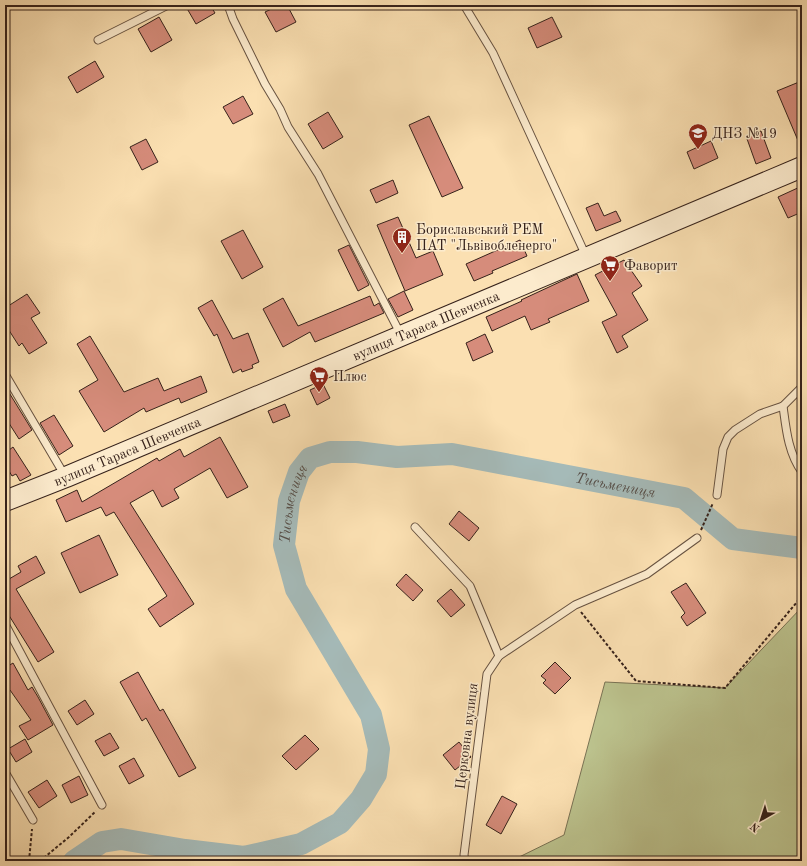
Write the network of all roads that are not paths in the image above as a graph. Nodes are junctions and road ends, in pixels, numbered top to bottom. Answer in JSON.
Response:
{"nodes":[{"id":1,"x":168,"y":5,"type":"edge"},
{"id":2,"x":228,"y":5,"type":"edge"},
{"id":3,"x":464,"y":5,"type":"edge"},
{"id":4,"x":98,"y":40,"type":"dead end"},
{"id":5,"x":802,"y":167,"type":"edge"},
{"id":6,"x":586,"y":258,"type":"junction"},
{"id":7,"x":401,"y":335,"type":"junction"},
{"id":8,"x":5,"y":374,"type":"edge"},
{"id":9,"x":802,"y":387,"type":"edge"},
{"id":10,"x":783,"y":406,"type":"junction"},
{"id":11,"x":802,"y":472,"type":"edge"},
{"id":12,"x":66,"y":477,"type":"junction"},
{"id":13,"x":717,"y":495,"type":"road end"},
{"id":14,"x":5,"y":501,"type":"edge"},
{"id":15,"x":415,"y":527,"type":"dead end"},
{"id":16,"x":697,"y":538,"type":"road end"},
{"id":17,"x":5,"y":624,"type":"edge"},
{"id":18,"x":499,"y":656,"type":"junction"},
{"id":19,"x":5,"y":772,"type":"edge"},
{"id":20,"x":102,"y":805,"type":"road end"},
{"id":21,"x":33,"y":820,"type":"road end"},
{"id":22,"x":465,"y":861,"type":"edge"}],
"edges":[{"from":1,"to":4,"type":"lane"},
{"from":2,"to":7,"type":"lane"},
{"from":3,"to":6,"type":"lane"},
{"from":5,"to":6,"type":"main road","name":"вулиця Тараса Шевченка"},
{"from":6,"to":7,"type":"main road","name":"вулиця Тараса Шевченка"},
{"from":7,"to":12,"type":"main road","name":"вулиця Тараса Шевченка"},
{"from":8,"to":12,"type":"lane"},
{"from":9,"to":10,"type":"lane"},
{"from":10,"to":11,"type":"lane"},
{"from":10,"to":13,"type":"lane"},
{"from":12,"to":14,"type":"main road","name":"вулиця Тараса Шевченка"},
{"from":15,"to":18,"type":"lane"},
{"from":16,"to":18,"type":"lane","name":"Церковна вулиця"},
{"from":17,"to":20,"type":"lane"},
{"from":18,"to":22,"type":"lane","name":"Церковна вулиця"},
{"from":19,"to":21,"type":"lane"}]}
